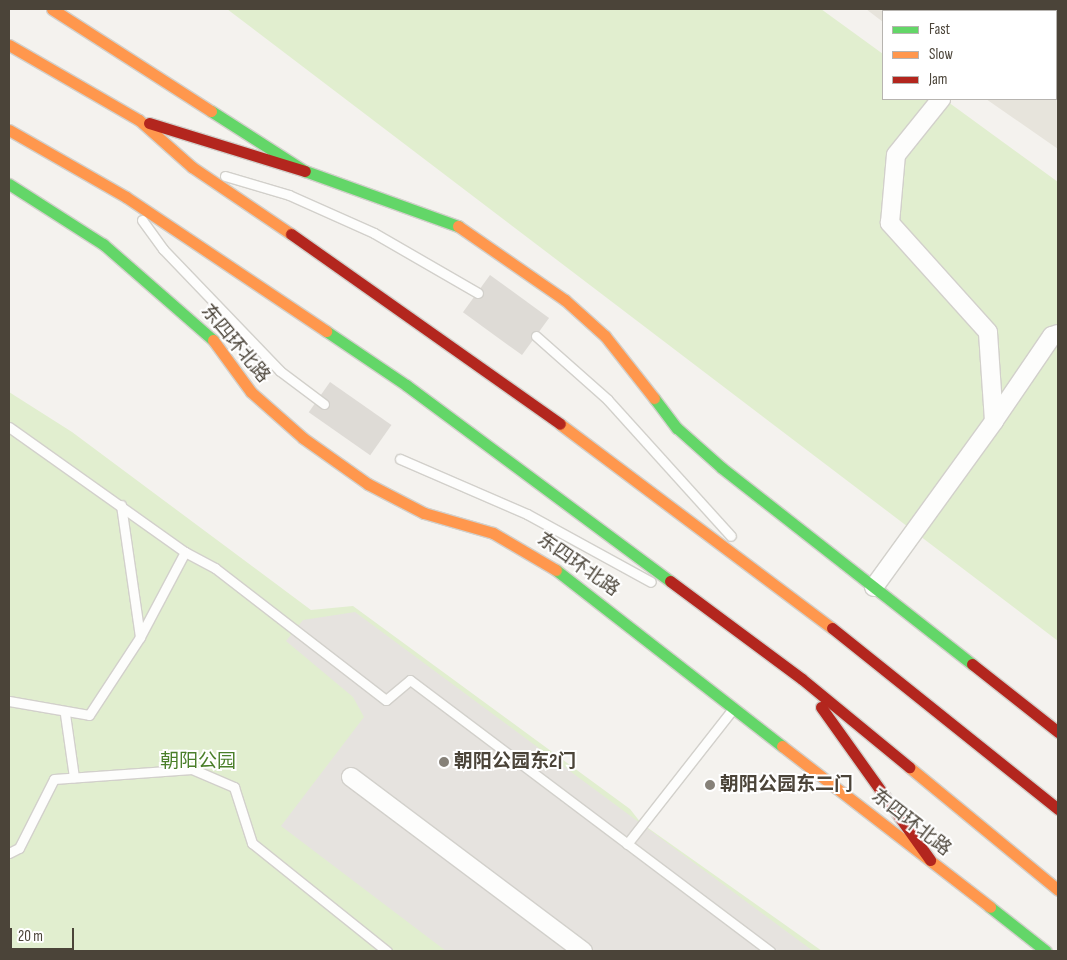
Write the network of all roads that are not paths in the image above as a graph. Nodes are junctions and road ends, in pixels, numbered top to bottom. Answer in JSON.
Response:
{"nodes":[{"id":1,"x":52,"y":9,"type":"edge"},
{"id":2,"x":9,"y":45,"type":"edge"},
{"id":3,"x":940,"y":100,"type":"edge"},
{"id":4,"x":139,"y":120,"type":"junction"},
{"id":5,"x":9,"y":130,"type":"edge"},
{"id":6,"x":192,"y":167,"type":"junction"},
{"id":7,"x":305,"y":172,"type":"junction"},
{"id":8,"x":9,"y":184,"type":"edge"},
{"id":9,"x":126,"y":198,"type":"junction"},
{"id":10,"x":478,"y":293,"type":"dead end"},
{"id":11,"x":1058,"y":334,"type":"edge"},
{"id":12,"x":536,"y":336,"type":"dead end"},
{"id":13,"x":324,"y":404,"type":"dead end"},
{"id":14,"x":994,"y":421,"type":"junction"},
{"id":15,"x":9,"y":427,"type":"edge"},
{"id":16,"x":400,"y":459,"type":"dead end"},
{"id":17,"x":121,"y":506,"type":"junction"},
{"id":18,"x":185,"y":552,"type":"junction"},
{"id":19,"x":764,"y":574,"type":"junction"},
{"id":20,"x":874,"y":587,"type":"junction"},
{"id":21,"x":707,"y":609,"type":"junction"},
{"id":22,"x":140,"y":636,"type":"junction"},
{"id":23,"x":802,"y":679,"type":"junction"},
{"id":24,"x":9,"y":701,"type":"edge"},
{"id":25,"x":735,"y":706,"type":"junction"},
{"id":26,"x":65,"y":714,"type":"junction"},
{"id":27,"x":1058,"y":732,"type":"edge"},
{"id":28,"x":74,"y":777,"type":"junction"},
{"id":29,"x":351,"y":777,"type":"dead end"},
{"id":30,"x":1058,"y":809,"type":"edge"},
{"id":31,"x":627,"y":844,"type":"junction"},
{"id":32,"x":9,"y":853,"type":"edge"},
{"id":33,"x":930,"y":860,"type":"junction"},
{"id":34,"x":1058,"y":890,"type":"edge"},
{"id":35,"x":387,"y":951,"type":"edge"},
{"id":36,"x":583,"y":951,"type":"edge"},
{"id":37,"x":770,"y":951,"type":"edge"},
{"id":38,"x":1046,"y":951,"type":"edge"}],
"edges":[{"from":1,"to":7,"type":"main road"},
{"from":2,"to":4,"type":"main road"},
{"from":3,"to":14,"type":"street"},
{"from":4,"to":6,"type":"main road"},
{"from":4,"to":7,"type":"main road"},
{"from":5,"to":9,"type":"main road"},
{"from":6,"to":10,"type":"lane"},
{"from":6,"to":19,"type":"main road"},
{"from":7,"to":20,"type":"main road"},
{"from":8,"to":25,"type":"main road","name":"东四环北路"},
{"from":9,"to":13,"type":"lane"},
{"from":9,"to":21,"type":"main road"},
{"from":11,"to":14,"type":"street"},
{"from":12,"to":19,"type":"lane"},
{"from":14,"to":20,"type":"street"},
{"from":15,"to":17,"type":"lane"},
{"from":16,"to":21,"type":"lane"},
{"from":17,"to":18,"type":"lane"},
{"from":17,"to":22,"type":"lane"},
{"from":18,"to":22,"type":"lane"},
{"from":18,"to":31,"type":"lane"},
{"from":19,"to":30,"type":"main road"},
{"from":20,"to":27,"type":"main road"},
{"from":21,"to":23,"type":"main road"},
{"from":22,"to":26,"type":"lane"},
{"from":23,"to":33,"type":"main road"},
{"from":23,"to":34,"type":"main road"},
{"from":24,"to":26,"type":"lane"},
{"from":25,"to":31,"type":"lane"},
{"from":25,"to":33,"type":"main road","name":"东四环北路"},
{"from":26,"to":28,"type":"lane"},
{"from":28,"to":32,"type":"lane"},
{"from":28,"to":35,"type":"lane"},
{"from":29,"to":36,"type":"street"},
{"from":31,"to":37,"type":"lane"},
{"from":33,"to":38,"type":"main road","name":"东四环北路"}]}
